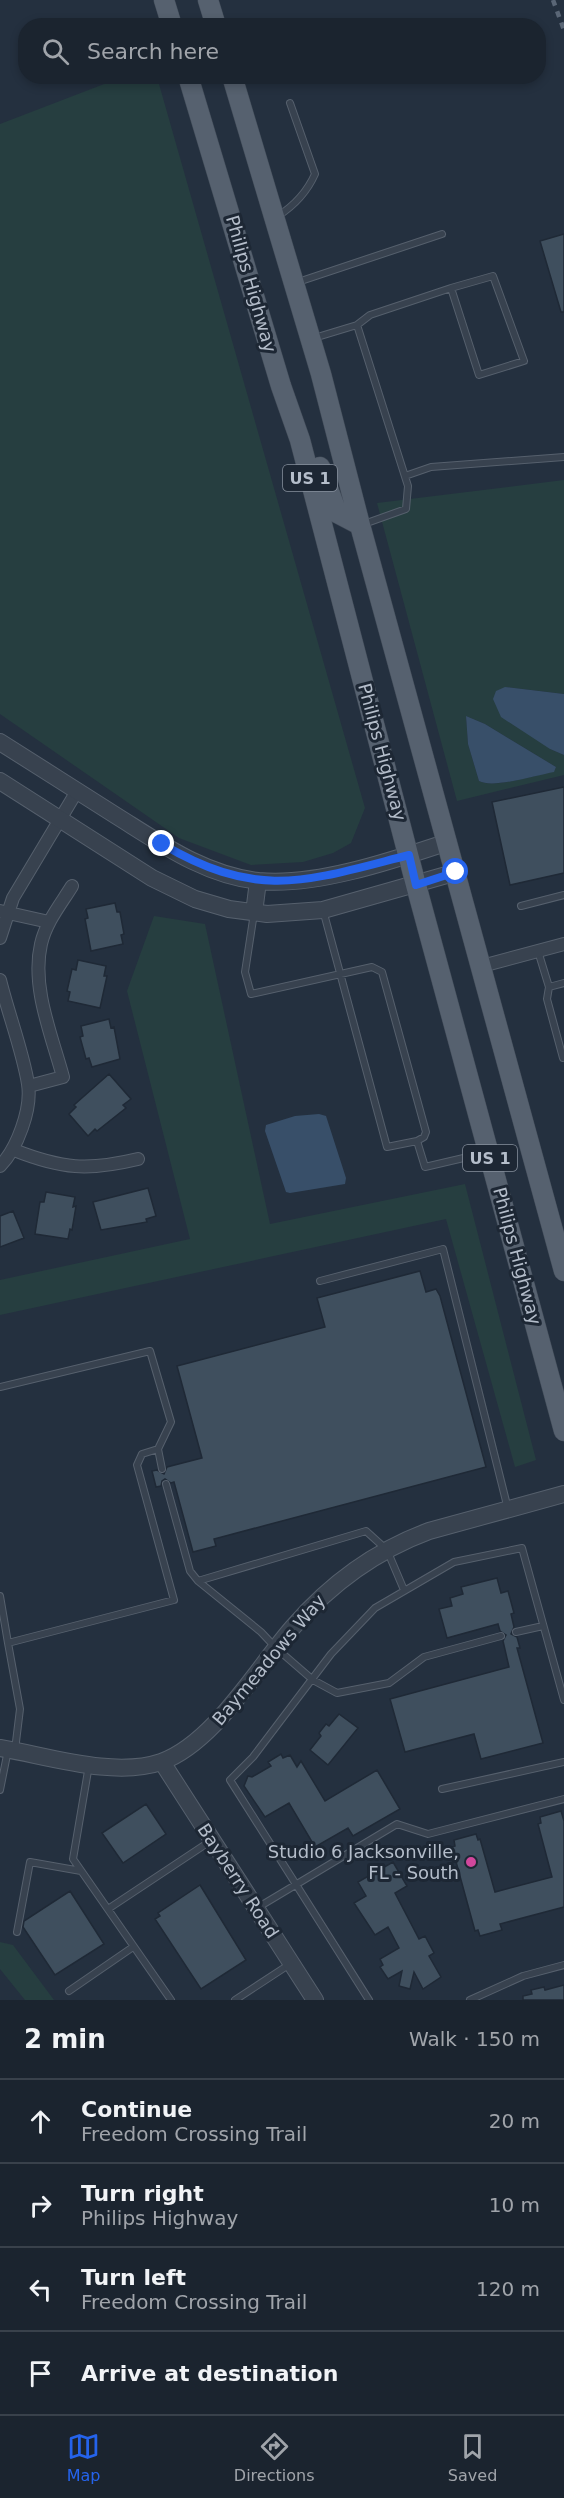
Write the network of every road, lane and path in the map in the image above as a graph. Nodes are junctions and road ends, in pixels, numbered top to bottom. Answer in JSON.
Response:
{"nodes":[{"id":1,"x":164,"y":0,"type":"edge"},
{"id":2,"x":208,"y":0,"type":"edge"},
{"id":3,"x":170,"y":18,"type":"edge"},
{"id":4,"x":214,"y":18,"type":"edge"},
{"id":5,"x":190,"y":84,"type":"edge"},
{"id":6,"x":234,"y":84,"type":"edge"},
{"id":7,"x":290,"y":103,"type":"dead end"},
{"id":8,"x":275,"y":218,"type":"junction"},
{"id":9,"x":442,"y":234,"type":"dead end"},
{"id":10,"x":295,"y":283,"type":"junction"},
{"id":11,"x":451,"y":288,"type":"junction"},
{"id":12,"x":357,"y":325,"type":"junction"},
{"id":13,"x":311,"y":339,"type":"junction"},
{"id":14,"x":300,"y":440,"type":"junction"},
{"id":15,"x":564,"y":457,"type":"edge"},
{"id":16,"x":405,"y":476,"type":"junction"},
{"id":17,"x":360,"y":525,"type":"junction"},
{"id":18,"x":0,"y":742,"type":"edge"},
{"id":19,"x":0,"y":781,"type":"edge"},
{"id":20,"x":77,"y":791,"type":"junction"},
{"id":21,"x":60,"y":819,"type":"junction"},
{"id":22,"x":448,"y":842,"type":"junction"},
{"id":23,"x":409,"y":855,"type":"junction"},
{"id":24,"x":456,"y":872,"type":"junction"},
{"id":25,"x":258,"y":881,"type":"junction"},
{"id":26,"x":416,"y":885,"type":"junction"},
{"id":27,"x":72,"y":886,"type":"dead end"},
{"id":28,"x":564,"y":895,"type":"edge"},
{"id":29,"x":521,"y":906,"type":"dead end"},
{"id":30,"x":323,"y":909,"type":"junction"},
{"id":31,"x":4,"y":912,"type":"edge"},
{"id":32,"x":254,"y":913,"type":"junction"},
{"id":33,"x":49,"y":922,"type":"junction"},
{"id":34,"x":0,"y":938,"type":"edge"},
{"id":35,"x":564,"y":944,"type":"edge"},
{"id":36,"x":538,"y":951,"type":"junction"},
{"id":37,"x":482,"y":966,"type":"junction"},
{"id":38,"x":339,"y":973,"type":"junction"},
{"id":39,"x":0,"y":980,"type":"edge"},
{"id":40,"x":564,"y":983,"type":"edge"},
{"id":41,"x":549,"y":987,"type":"junction"},
{"id":42,"x":563,"y":1058,"type":"edge"},
{"id":43,"x":29,"y":1086,"type":"junction"},
{"id":44,"x":417,"y":1141,"type":"junction"},
{"id":45,"x":14,"y":1150,"type":"junction"},
{"id":46,"x":489,"y":1152,"type":"junction"},
{"id":47,"x":138,"y":1159,"type":"dead end"},
{"id":48,"x":0,"y":1166,"type":"edge"},
{"id":49,"x":564,"y":1271,"type":"edge"},
{"id":50,"x":320,"y":1281,"type":"dead end"},
{"id":51,"x":0,"y":1388,"type":"edge"},
{"id":52,"x":564,"y":1431,"type":"edge"},
{"id":53,"x":158,"y":1449,"type":"junction"},
{"id":54,"x":162,"y":1469,"type":"dead end"},
{"id":55,"x":166,"y":1484,"type":"dead end"},
{"id":56,"x":564,"y":1494,"type":"edge"},
{"id":57,"x":508,"y":1510,"type":"junction"},
{"id":58,"x":387,"y":1550,"type":"junction"},
{"id":59,"x":198,"y":1581,"type":"junction"},
{"id":60,"x":404,"y":1590,"type":"junction"},
{"id":61,"x":0,"y":1596,"type":"edge"},
{"id":62,"x":543,"y":1626,"type":"junction"},
{"id":63,"x":516,"y":1632,"type":"dead end"},
{"id":64,"x":501,"y":1636,"type":"dead end"},
{"id":65,"x":8,"y":1644,"type":"junction"},
{"id":66,"x":276,"y":1648,"type":"junction"},
{"id":67,"x":313,"y":1680,"type":"junction"},
{"id":68,"x":564,"y":1700,"type":"edge"},
{"id":69,"x":8,"y":1749,"type":"edge"},
{"id":70,"x":162,"y":1762,"type":"junction"},
{"id":71,"x":564,"y":1762,"type":"edge"},
{"id":72,"x":89,"y":1764,"type":"junction"},
{"id":73,"x":442,"y":1789,"type":"dead end"},
{"id":74,"x":0,"y":1790,"type":"edge"},
{"id":75,"x":564,"y":1799,"type":"edge"},
{"id":76,"x":212,"y":1840,"type":"junction"},
{"id":77,"x":81,"y":1871,"type":"junction"},
{"id":78,"x":297,"y":1883,"type":"junction"},
{"id":79,"x":108,"y":1909,"type":"junction"},
{"id":80,"x":256,"y":1909,"type":"junction"},
{"id":81,"x":17,"y":1932,"type":"dead end"},
{"id":82,"x":133,"y":1947,"type":"junction"},
{"id":83,"x":291,"y":1963,"type":"junction"},
{"id":84,"x":564,"y":1965,"type":"edge"},
{"id":85,"x":69,"y":1991,"type":"dead end"},
{"id":86,"x":171,"y":2000,"type":"edge"},
{"id":87,"x":235,"y":2000,"type":"edge"},
{"id":88,"x":315,"y":2000,"type":"edge"},
{"id":89,"x":369,"y":2000,"type":"edge"},
{"id":90,"x":470,"y":2000,"type":"edge"}],
"edges":[{"from":1,"to":3,"type":"main road"},
{"from":2,"to":4,"type":"main road"},
{"from":5,"to":14,"type":"main road","name":"Philips Highway","number":"US 1"},
{"from":6,"to":8,"type":"main road","number":"US 1"},
{"from":7,"to":8,"type":"lane"},
{"from":8,"to":10,"type":"main road","number":"US 1"},
{"from":9,"to":10,"type":"lane"},
{"from":10,"to":13,"type":"main road","number":"US 1"},
{"from":11,"to":11,"type":"lane"},
{"from":11,"to":12,"type":"lane"},
{"from":12,"to":13,"type":"lane"},
{"from":12,"to":16,"type":"lane"},
{"from":13,"to":17,"type":"main road","number":"US 1"},
{"from":14,"to":17,"type":"main road"},
{"from":14,"to":23,"type":"main road","name":"Philips Highway","number":"US 1"},
{"from":15,"to":16,"type":"lane"},
{"from":16,"to":17,"type":"lane"},
{"from":17,"to":22,"type":"main road","number":"US 1"},
{"from":18,"to":20,"type":"street"},
{"from":19,"to":21,"type":"street"},
{"from":20,"to":21,"type":"street"},
{"from":20,"to":25,"type":"street"},
{"from":21,"to":31,"type":"street"},
{"from":21,"to":32,"type":"street"},
{"from":22,"to":23,"type":"street"},
{"from":22,"to":24,"type":"main road","number":"US 1"},
{"from":23,"to":25,"type":"street"},
{"from":23,"to":26,"type":"main road","name":"Philips Highway","number":"US 1"},
{"from":24,"to":26,"type":"street"},
{"from":24,"to":37,"type":"main road","number":"US 1"},
{"from":25,"to":32,"type":"street"},
{"from":26,"to":30,"type":"street"},
{"from":26,"to":46,"type":"main road","name":"Philips Highway","number":"US 1"},
{"from":27,"to":33,"type":"street"},
{"from":28,"to":29,"type":"lane"},
{"from":30,"to":32,"type":"street"},
{"from":30,"to":38,"type":"lane"},
{"from":31,"to":33,"type":"street"},
{"from":31,"to":34,"type":"street"},
{"from":32,"to":38,"type":"lane"},
{"from":33,"to":43,"type":"street"},
{"from":35,"to":36,"type":"street"},
{"from":36,"to":37,"type":"street"},
{"from":36,"to":41,"type":"lane"},
{"from":37,"to":49,"type":"main road","number":"US 1"},
{"from":38,"to":44,"type":"lane"},
{"from":38,"to":44,"type":"lane"},
{"from":39,"to":43,"type":"street"},
{"from":40,"to":41,"type":"lane"},
{"from":41,"to":42,"type":"lane"},
{"from":43,"to":45,"type":"street"},
{"from":44,"to":46,"type":"lane"},
{"from":45,"to":47,"type":"street"},
{"from":45,"to":48,"type":"street"},
{"from":46,"to":52,"type":"main road","name":"Philips Highway","number":"US 1"},
{"from":50,"to":57,"type":"lane"},
{"from":51,"to":53,"type":"lane"},
{"from":53,"to":54,"type":"lane"},
{"from":53,"to":65,"type":"lane"},
{"from":55,"to":59,"type":"lane"},
{"from":56,"to":57,"type":"street","name":"Baymeadows Way"},
{"from":57,"to":58,"type":"street","name":"Baymeadows Way"},
{"from":58,"to":59,"type":"lane"},
{"from":58,"to":60,"type":"lane"},
{"from":58,"to":66,"type":"street","name":"Baymeadows Way"},
{"from":59,"to":66,"type":"lane"},
{"from":60,"to":62,"type":"lane"},
{"from":60,"to":67,"type":"lane"},
{"from":61,"to":65,"type":"lane"},
{"from":62,"to":63,"type":"lane"},
{"from":62,"to":68,"type":"lane"},
{"from":64,"to":67,"type":"lane"},
{"from":65,"to":69,"type":"lane"},
{"from":66,"to":67,"type":"lane"},
{"from":66,"to":70,"type":"street","name":"Baymeadows Way"},
{"from":67,"to":78,"type":"lane"},
{"from":69,"to":72,"type":"street","name":"Baymeadows Way"},
{"from":69,"to":74,"type":"lane"},
{"from":70,"to":72,"type":"street","name":"Baymeadows Way"},
{"from":70,"to":76,"type":"street","name":"Bayberry Road"},
{"from":71,"to":73,"type":"lane"},
{"from":72,"to":77,"type":"lane"},
{"from":75,"to":78,"type":"lane"},
{"from":76,"to":79,"type":"lane"},
{"from":76,"to":80,"type":"street","name":"Bayberry Road"},
{"from":77,"to":79,"type":"lane"},
{"from":77,"to":81,"type":"lane"},
{"from":78,"to":80,"type":"lane"},
{"from":78,"to":89,"type":"lane"},
{"from":79,"to":82,"type":"lane"},
{"from":80,"to":83,"type":"street","name":"Bayberry Road"},
{"from":82,"to":85,"type":"lane"},
{"from":82,"to":86,"type":"lane"},
{"from":83,"to":87,"type":"lane"},
{"from":83,"to":88,"type":"street","name":"Bayberry Road"},
{"from":84,"to":90,"type":"lane"}]}
